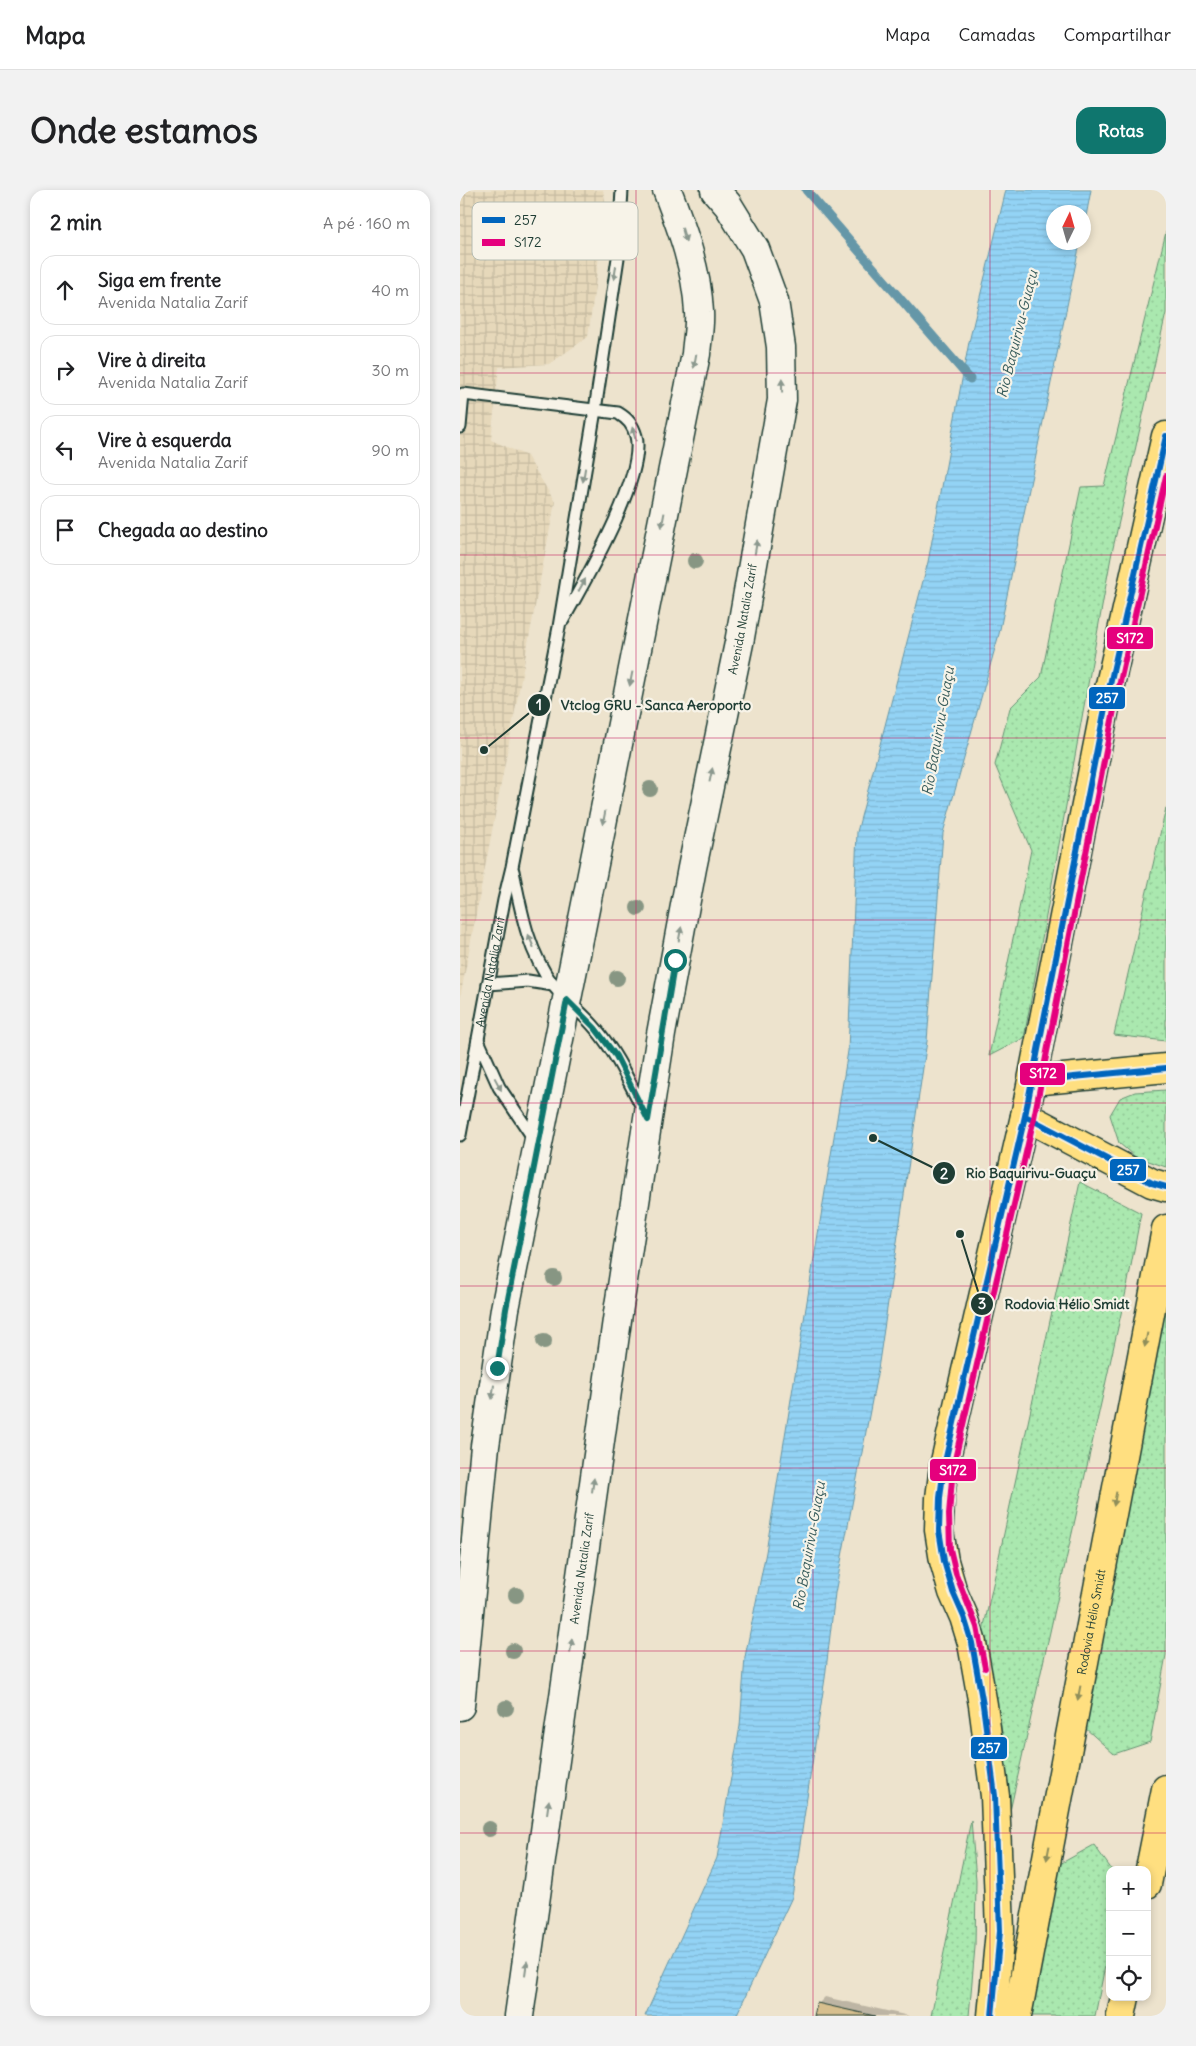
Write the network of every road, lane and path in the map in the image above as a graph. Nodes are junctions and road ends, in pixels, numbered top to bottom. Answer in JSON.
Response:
{"nodes":[{"id":1,"x":667,"y":190,"type":"edge"},
{"id":2,"x":715,"y":190,"type":"edge"},
{"id":3,"x":618,"y":260,"type":"edge"},
{"id":4,"x":595,"y":410,"type":"junction"},
{"id":5,"x":460,"y":428,"type":"edge"},
{"id":6,"x":1166,"y":436,"type":"edge"},
{"id":7,"x":559,"y":627,"type":"junction"},
{"id":8,"x":512,"y":867,"type":"junction"},
{"id":9,"x":488,"y":984,"type":"junction"},
{"id":10,"x":560,"y":992,"type":"junction"},
{"id":11,"x":478,"y":1040,"type":"junction"},
{"id":12,"x":1166,"y":1068,"type":"edge"},
{"id":13,"x":1032,"y":1081,"type":"junction"},
{"id":14,"x":1025,"y":1116,"type":"junction"},
{"id":15,"x":648,"y":1120,"type":"junction"},
{"id":16,"x":460,"y":1135,"type":"edge"},
{"id":17,"x":537,"y":1151,"type":"junction"},
{"id":18,"x":1166,"y":1187,"type":"edge"},
{"id":19,"x":1166,"y":1229,"type":"edge"},
{"id":20,"x":460,"y":1706,"type":"edge"},
{"id":21,"x":1166,"y":1789,"type":"edge"},
{"id":22,"x":1151,"y":1866,"type":"edge"},
{"id":23,"x":1124,"y":2001,"type":"edge"},
{"id":24,"x":519,"y":2016,"type":"edge"},
{"id":25,"x":992,"y":2016,"type":"edge"},
{"id":26,"x":1017,"y":2016,"type":"edge"},
{"id":27,"x":1121,"y":2016,"type":"edge"}],
"edges":[{"from":1,"to":10,"type":"main road","one_way":true},
{"from":15,"to":2,"type":"main road","name":"Avenida Natalia Zarif","one_way":true},
{"from":3,"to":4,"type":"lane","name":"Avenida Natalia Zarif","one_way":true},
{"from":4,"to":5,"type":"lane"},
{"from":4,"to":7,"type":"lane","name":"Avenida Natalia Zarif","one_way":true},
{"from":7,"to":4,"type":"lane","name":"Avenida Natalia Zarif","one_way":true},
{"from":6,"to":13,"type":"main road"},
{"from":7,"to":8,"type":"lane","name":"Avenida Natalia Zarif"},
{"from":8,"to":9,"type":"lane","name":"Avenida Natalia Zarif"},
{"from":10,"to":8,"type":"lane","name":"Avenida Natalia Zarif","one_way":true},
{"from":9,"to":10,"type":"lane"},
{"from":9,"to":11,"type":"lane","name":"Avenida Natalia Zarif"},
{"from":10,"to":15,"type":"lane","name":"Avenida Natalia Zarif"},
{"from":10,"to":17,"type":"main road"},
{"from":11,"to":16,"type":"lane","name":"Avenida Natalia Zarif"},
{"from":11,"to":17,"type":"lane","one_way":true},
{"from":12,"to":13,"type":"main road"},
{"from":13,"to":14,"type":"main road"},
{"from":14,"to":18,"type":"main road"},
{"from":14,"to":25,"type":"main road"},
{"from":24,"to":15,"type":"main road","name":"Avenida Natalia Zarif","one_way":true},
{"from":17,"to":20,"type":"main road","one_way":true},
{"from":19,"to":26,"type":"main road","name":"Rodovia Hélio Smidt","one_way":true},
{"from":21,"to":22,"type":"main road"},
{"from":23,"to":27,"type":"main road"}]}
